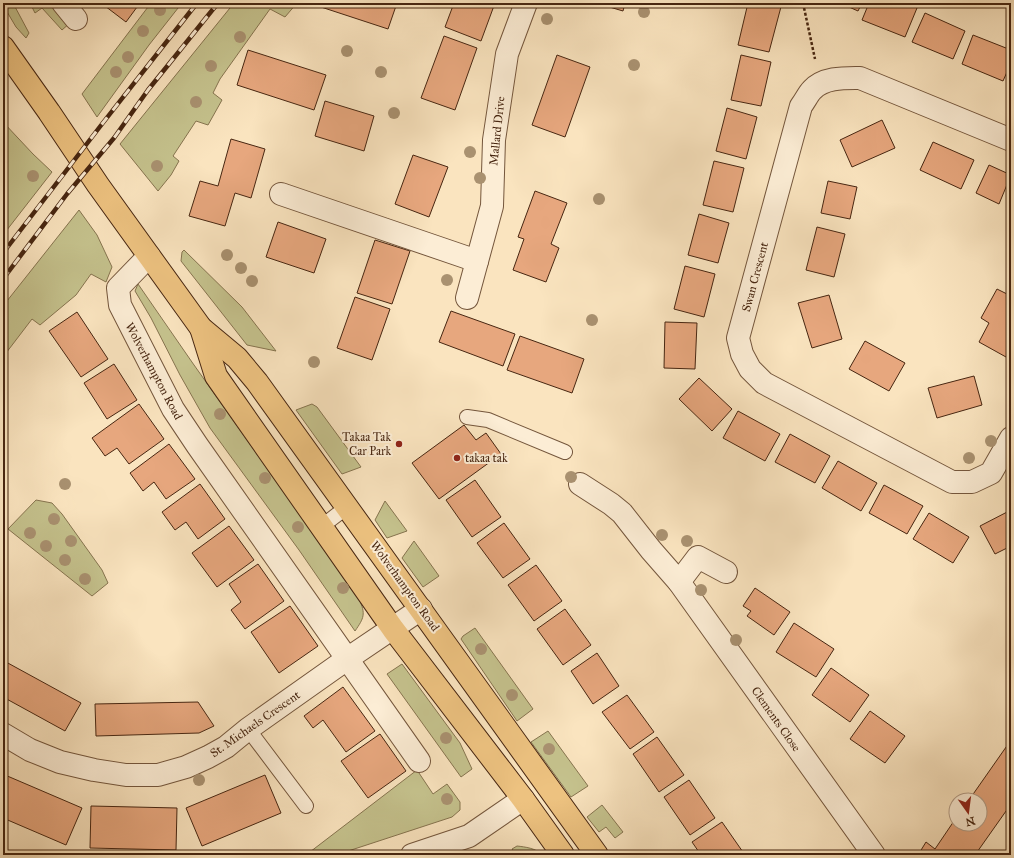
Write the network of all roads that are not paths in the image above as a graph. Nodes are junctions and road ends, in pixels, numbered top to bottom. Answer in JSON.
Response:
{"nodes":[{"id":1,"x":526,"y":3,"type":"edge"},
{"id":2,"x":3,"y":47,"type":"edge"},
{"id":3,"x":1011,"y":140,"type":"edge"},
{"id":4,"x":282,"y":194,"type":"dead end"},
{"id":5,"x":149,"y":256,"type":"junction"},
{"id":6,"x":477,"y":261,"type":"junction"},
{"id":7,"x":467,"y":298,"type":"dead end"},
{"id":8,"x":201,"y":328,"type":"junction"},
{"id":9,"x":467,"y":417,"type":"dead end"},
{"id":10,"x":1011,"y":438,"type":"edge"},
{"id":11,"x":565,"y":452,"type":"dead end"},
{"id":12,"x":580,"y":484,"type":"dead end"},
{"id":13,"x":347,"y":507,"type":"junction"},
{"id":14,"x":322,"y":527,"type":"junction"},
{"id":15,"x":726,"y":572,"type":"dead end"},
{"id":16,"x":679,"y":582,"type":"junction"},
{"id":17,"x":421,"y":609,"type":"junction"},
{"id":18,"x":394,"y":629,"type":"junction"},
{"id":19,"x":347,"y":659,"type":"junction"},
{"id":20,"x":248,"y":729,"type":"junction"},
{"id":21,"x":3,"y":734,"type":"edge"},
{"id":22,"x":419,"y":761,"type":"dead end"},
{"id":23,"x":523,"y":799,"type":"junction"},
{"id":24,"x":306,"y":806,"type":"dead end"},
{"id":25,"x":412,"y":855,"type":"edge"},
{"id":26,"x":563,"y":855,"type":"edge"},
{"id":27,"x":597,"y":855,"type":"edge"},
{"id":28,"x":874,"y":855,"type":"edge"}],
"edges":[{"from":1,"to":6,"type":"street","name":"Mallard Drive"},
{"from":2,"to":5,"type":"highway","name":"Wolverhampton Road"},
{"from":3,"to":10,"type":"street","name":"Swan Crescent"},
{"from":4,"to":6,"type":"street"},
{"from":5,"to":8,"type":"highway","name":"Wolverhampton Road"},
{"from":5,"to":19,"type":"street","name":"Wolverhampton Road"},
{"from":6,"to":7,"type":"street","name":"Mallard Drive"},
{"from":8,"to":13,"type":"highway","name":"Wolverhampton Road"},
{"from":8,"to":14,"type":"highway","name":"Wolverhampton Road"},
{"from":9,"to":11,"type":"lane"},
{"from":12,"to":16,"type":"street","name":"Clements Close"},
{"from":13,"to":14,"type":"lane"},
{"from":13,"to":17,"type":"highway","name":"Wolverhampton Road"},
{"from":14,"to":18,"type":"highway","name":"Wolverhampton Road"},
{"from":15,"to":16,"type":"street"},
{"from":16,"to":28,"type":"street","name":"Clements Close"},
{"from":17,"to":18,"type":"street","name":"St. Michaels Crescent"},
{"from":17,"to":27,"type":"highway","name":"Wolverhampton Road"},
{"from":18,"to":19,"type":"street","name":"St. Michaels Crescent"},
{"from":18,"to":23,"type":"highway","name":"Wolverhampton Road"},
{"from":19,"to":20,"type":"street","name":"St. Michaels Crescent"},
{"from":19,"to":22,"type":"street","name":"Wolverhampton Road"},
{"from":20,"to":21,"type":"street","name":"St. Michaels Crescent"},
{"from":20,"to":24,"type":"lane"},
{"from":23,"to":25,"type":"street"},
{"from":23,"to":26,"type":"highway","name":"Wolverhampton Road"}]}
